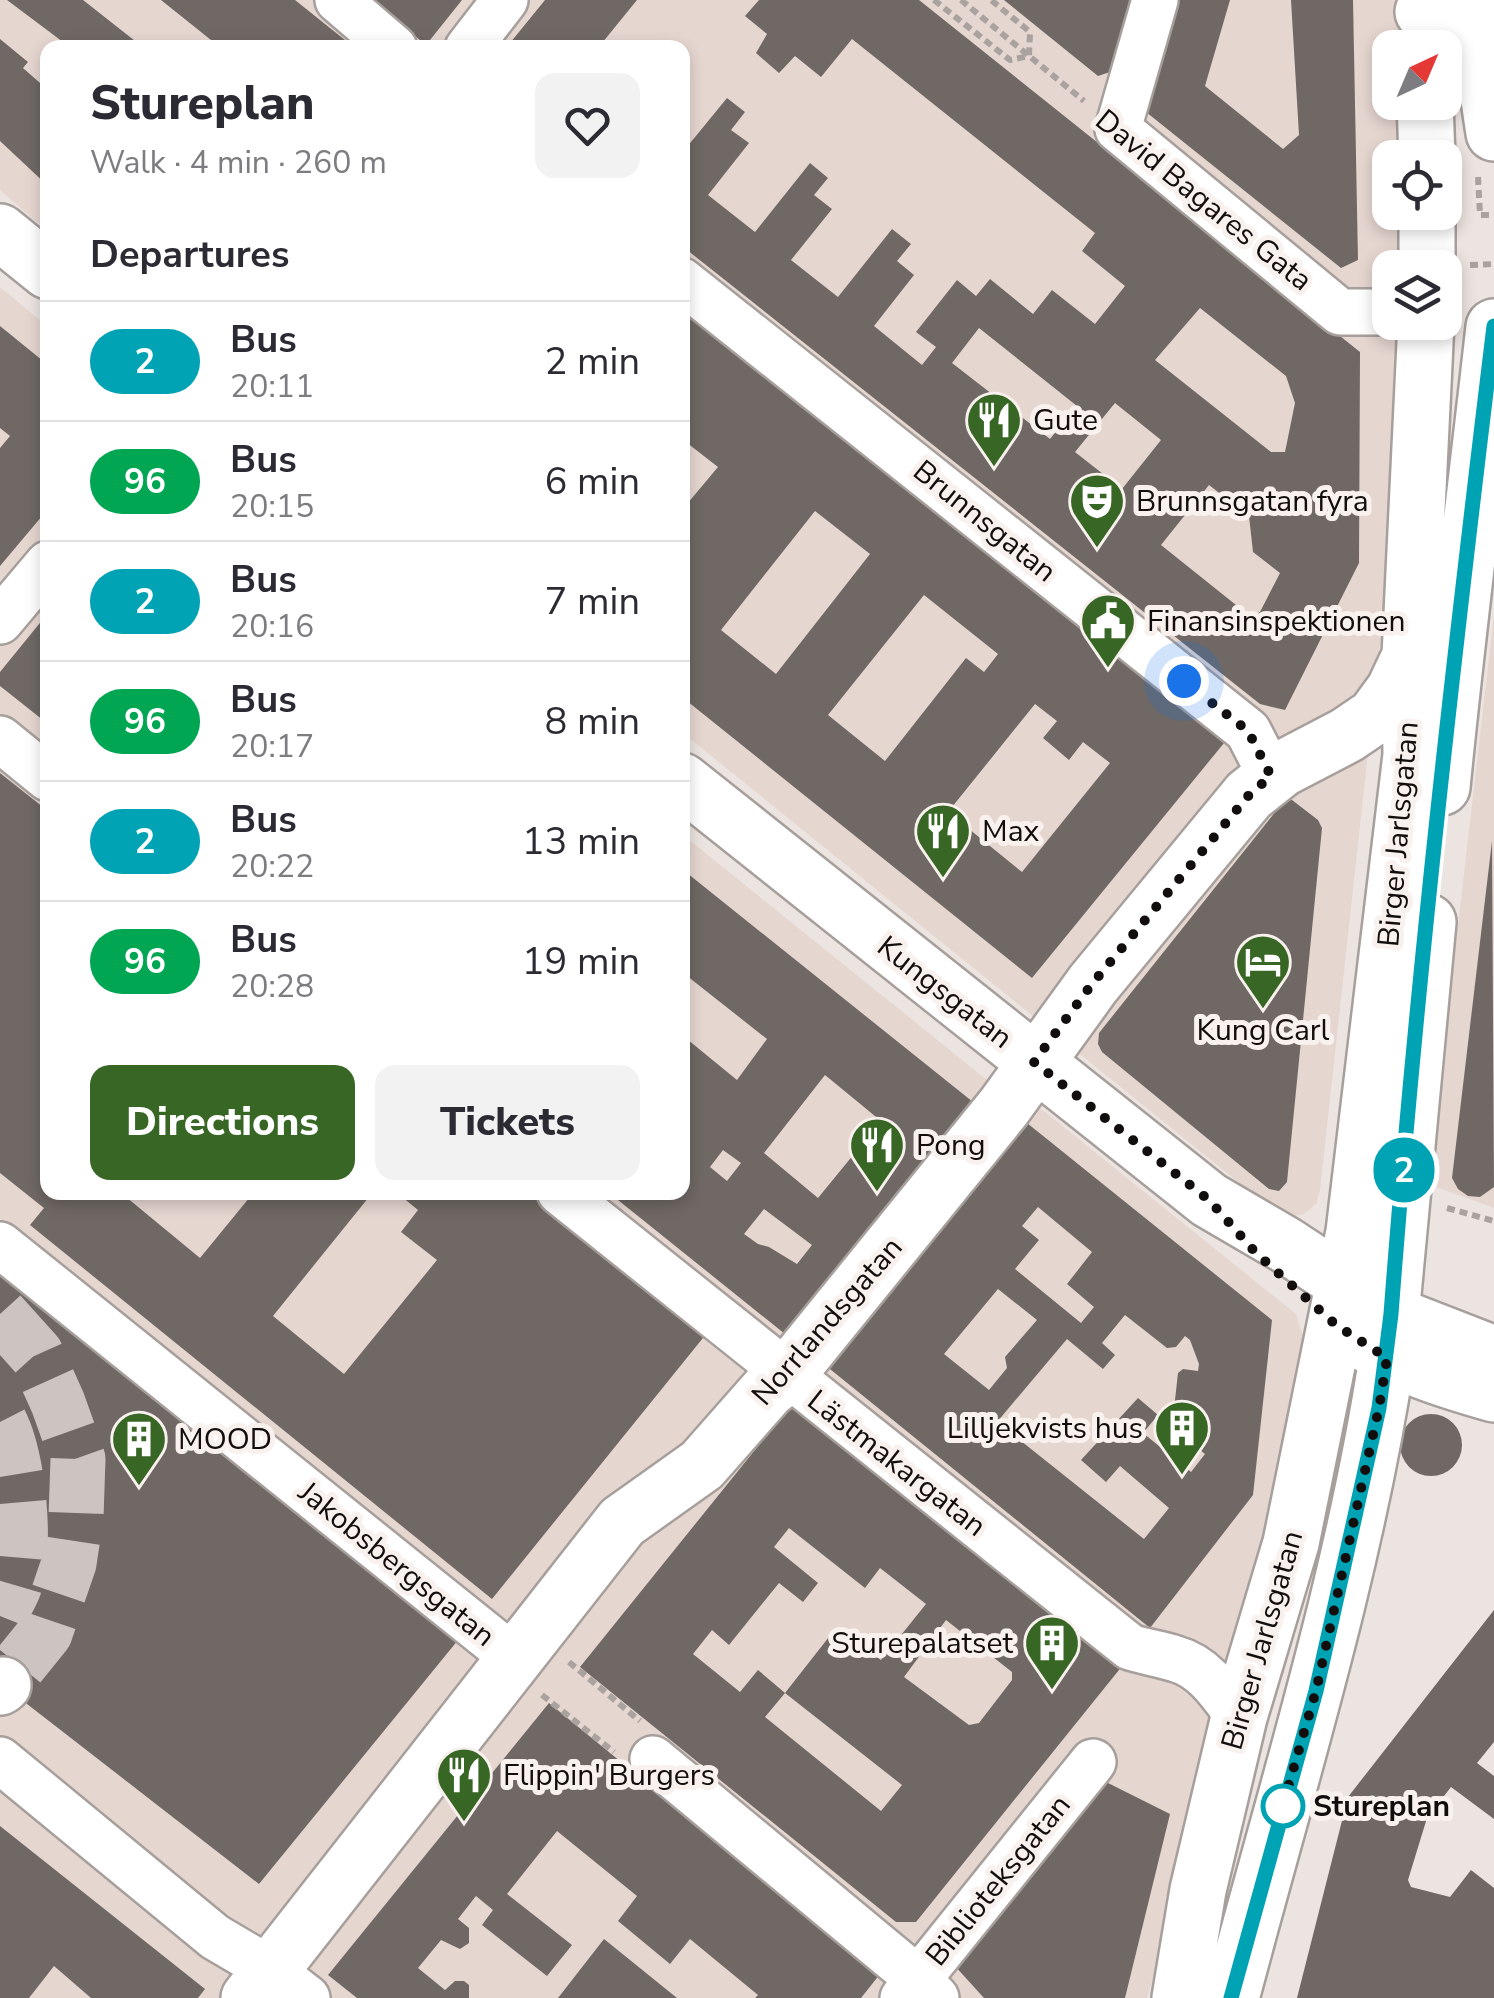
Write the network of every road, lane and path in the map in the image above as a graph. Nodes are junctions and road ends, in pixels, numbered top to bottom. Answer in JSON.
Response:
{"nodes":[{"id":1,"x":338,"y":0,"type":"edge"},
{"id":2,"x":506,"y":0,"type":"edge"},
{"id":3,"x":934,"y":0,"type":"edge"},
{"id":4,"x":961,"y":0,"type":"edge"},
{"id":5,"x":992,"y":0,"type":"edge"},
{"id":6,"x":1155,"y":0,"type":"edge"},
{"id":7,"x":1452,"y":12,"type":"edge"},
{"id":8,"x":385,"y":40,"type":"edge"},
{"id":9,"x":474,"y":40,"type":"edge"},
{"id":10,"x":1029,"y":56,"type":"junction"},
{"id":11,"x":1118,"y":129,"type":"junction"},
{"id":12,"x":1494,"y":133,"type":"edge"},
{"id":13,"x":1462,"y":179,"type":"edge"},
{"id":14,"x":1490,"y":215,"type":"dead end"},
{"id":15,"x":0,"y":232,"type":"edge"},
{"id":16,"x":40,"y":264,"type":"edge"},
{"id":17,"x":690,"y":286,"type":"edge"},
{"id":18,"x":1372,"y":312,"type":"edge"},
{"id":19,"x":1462,"y":313,"type":"edge"},
{"id":20,"x":1494,"y":327,"type":"edge"},
{"id":21,"x":1425,"y":340,"type":"edge"},
{"id":22,"x":40,"y":574,"type":"edge"},
{"id":23,"x":0,"y":621,"type":"edge"},
{"id":24,"x":1410,"y":656,"type":"junction"},
{"id":25,"x":0,"y":739,"type":"edge"},
{"id":26,"x":40,"y":772,"type":"edge"},
{"id":27,"x":1271,"y":776,"type":"junction"},
{"id":28,"x":690,"y":787,"type":"edge"},
{"id":29,"x":1034,"y":1062,"type":"junction"},
{"id":30,"x":570,"y":1200,"type":"edge"},
{"id":31,"x":1439,"y":1206,"type":"dead end"},
{"id":32,"x":1494,"y":1221,"type":"edge"},
{"id":33,"x":0,"y":1245,"type":"edge"},
{"id":34,"x":1362,"y":1322,"type":"junction"},
{"id":35,"x":1494,"y":1354,"type":"edge"},
{"id":36,"x":786,"y":1376,"type":"junction"},
{"id":37,"x":1494,"y":1394,"type":"edge"},
{"id":38,"x":518,"y":1652,"type":"junction"},
{"id":39,"x":1239,"y":1717,"type":"junction"},
{"id":40,"x":652,"y":1759,"type":"junction"},
{"id":41,"x":0,"y":1760,"type":"edge"},
{"id":42,"x":1092,"y":1762,"type":"dead end"},
{"id":43,"x":276,"y":1989,"type":"edge"},
{"id":44,"x":919,"y":1992,"type":"edge"},
{"id":45,"x":1180,"y":1998,"type":"edge"},
{"id":46,"x":1206,"y":1998,"type":"edge"},
{"id":47,"x":1231,"y":1998,"type":"edge"}],
"edges":[{"from":1,"to":8,"type":"street"},
{"from":2,"to":9,"type":"street"},
{"from":3,"to":10,"type":"path","name":"David Bagares Gata"},
{"from":4,"to":10,"type":"path","name":"David Bagares Gata"},
{"from":5,"to":10,"type":"path","name":"David Bagares Gata"},
{"from":6,"to":11,"type":"street"},
{"from":7,"to":12,"type":"street"},
{"from":10,"to":11,"type":"path","name":"David Bagares Gata"},
{"from":11,"to":18,"type":"street","name":"David Bagares Gata"},
{"from":13,"to":14,"type":"path"},
{"from":15,"to":16,"type":"street"},
{"from":17,"to":27,"type":"street","name":"Brunnsgatan"},
{"from":19,"to":20,"type":"street","name":"Birger Jarlsgatan"},
{"from":20,"to":34,"type":"street","name":"Birger Jarlsgatan"},
{"from":21,"to":24,"type":"street","name":"Birger Jarlsgatan"},
{"from":22,"to":23,"type":"street"},
{"from":24,"to":27,"type":"street","name":"Norrlandsgatan"},
{"from":24,"to":34,"type":"street","name":"Birger Jarlsgatan"},
{"from":25,"to":26,"type":"street"},
{"from":27,"to":29,"type":"street","name":"Norrlandsgatan"},
{"from":28,"to":29,"type":"street","name":"Kungsgatan"},
{"from":29,"to":34,"type":"street","name":"Kungsgatan"},
{"from":29,"to":36,"type":"street","name":"Norrlandsgatan"},
{"from":30,"to":36,"type":"street","name":"Lästmakargatan"},
{"from":31,"to":32,"type":"path"},
{"from":33,"to":38,"type":"street","name":"Jakobsbergsgatan"},
{"from":34,"to":35,"type":"street"},
{"from":34,"to":37,"type":"street"},
{"from":34,"to":39,"type":"street","name":"Birger Jarlsgatan"},
{"from":34,"to":46,"type":"street","name":"Birger Jarlsgatan"},
{"from":34,"to":47,"type":"street","name":"Birger Jarlsgatan"},
{"from":36,"to":38,"type":"street","name":"Norrlandsgatan"},
{"from":36,"to":39,"type":"street","name":"Lästmakargatan"},
{"from":38,"to":40,"type":"path"},
{"from":38,"to":40,"type":"path"},
{"from":38,"to":43,"type":"street","name":"Norrlandsgatan"},
{"from":39,"to":45,"type":"street","name":"Birger Jarlsgatan"},
{"from":40,"to":44,"type":"street"},
{"from":41,"to":43,"type":"street"},
{"from":42,"to":44,"type":"street","name":"Biblioteksgatan"}]}
